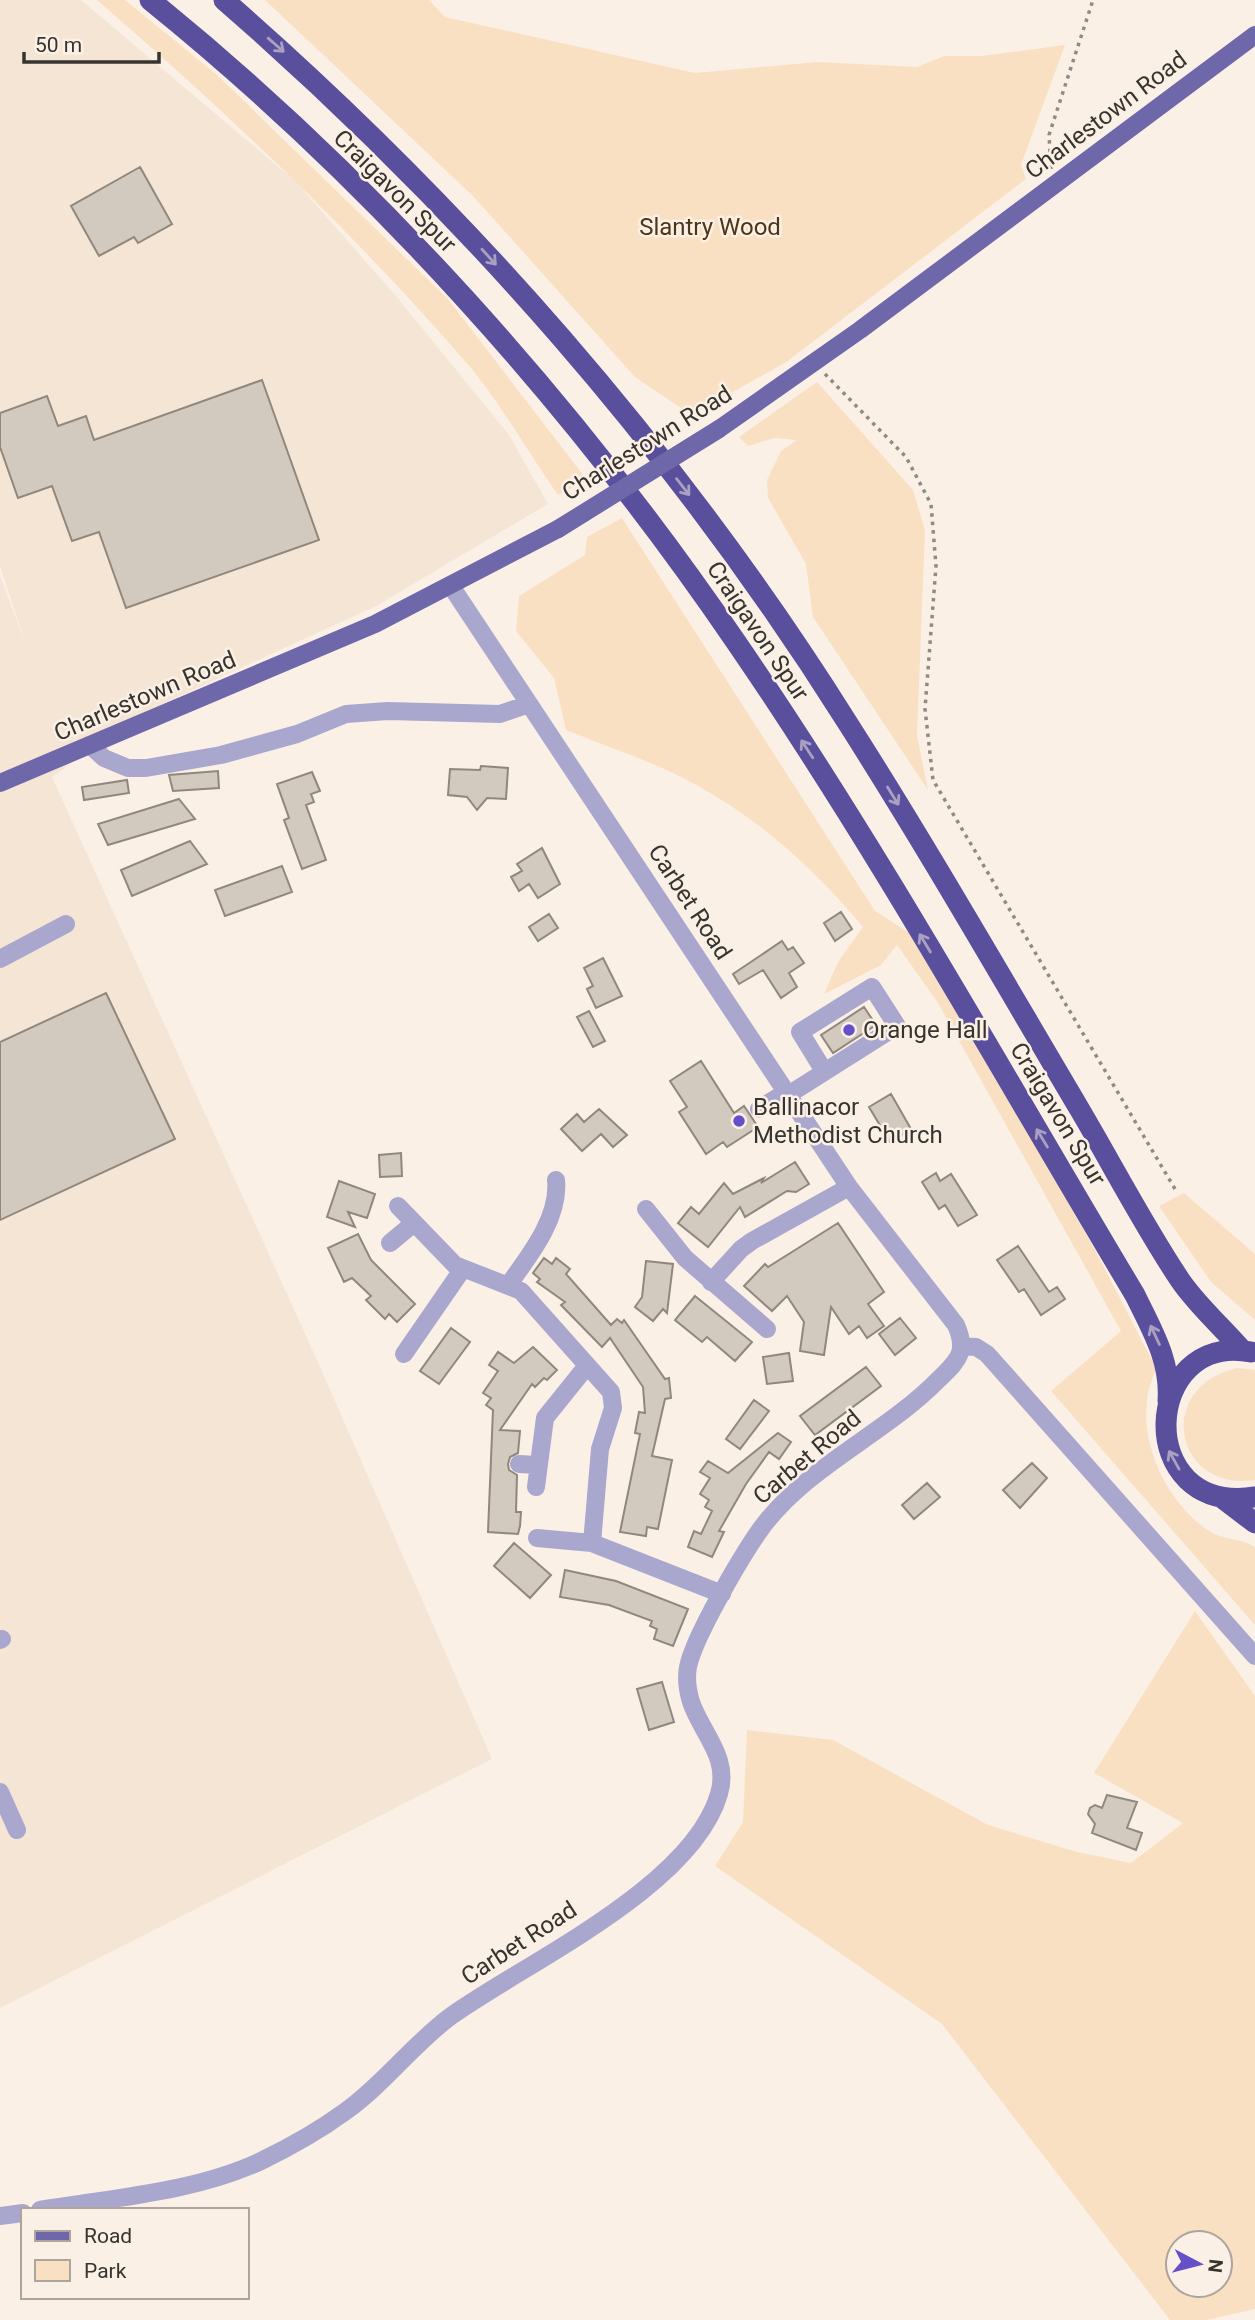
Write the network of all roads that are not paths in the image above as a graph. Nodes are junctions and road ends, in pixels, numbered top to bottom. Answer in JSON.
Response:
{"nodes":[{"id":1,"x":150,"y":0,"type":"edge"},
{"id":2,"x":224,"y":0,"type":"edge"},
{"id":3,"x":1255,"y":35,"type":"edge"},
{"id":4,"x":451,"y":586,"type":"junction"},
{"id":5,"x":529,"y":704,"type":"junction"},
{"id":6,"x":91,"y":746,"type":"junction"},
{"id":7,"x":0,"y":783,"type":"edge"},
{"id":8,"x":66,"y":924,"type":"dead end"},
{"id":9,"x":0,"y":959,"type":"edge"},
{"id":10,"x":824,"y":1071,"type":"junction"},
{"id":11,"x":787,"y":1093,"type":"junction"},
{"id":12,"x":759,"y":1109,"type":"dead end"},
{"id":13,"x":556,"y":1180,"type":"dead end"},
{"id":14,"x":849,"y":1187,"type":"junction"},
{"id":15,"x":398,"y":1206,"type":"dead end"},
{"id":16,"x":646,"y":1209,"type":"dead end"},
{"id":17,"x":414,"y":1223,"type":"junction"},
{"id":18,"x":390,"y":1243,"type":"dead end"},
{"id":19,"x":463,"y":1270,"type":"junction"},
{"id":20,"x":711,"y":1282,"type":"junction"},
{"id":21,"x":509,"y":1284,"type":"junction"},
{"id":22,"x":767,"y":1329,"type":"dead end"},
{"id":23,"x":961,"y":1346,"type":"junction"},
{"id":24,"x":1248,"y":1351,"type":"edge"},
{"id":25,"x":404,"y":1354,"type":"dead end"},
{"id":26,"x":586,"y":1367,"type":"junction"},
{"id":27,"x":1168,"y":1401,"type":"junction"},
{"id":28,"x":519,"y":1464,"type":"dead end"},
{"id":29,"x":538,"y":1465,"type":"junction"},
{"id":30,"x":536,"y":1487,"type":"dead end"},
{"id":31,"x":1221,"y":1497,"type":"junction"},
{"id":32,"x":1255,"y":1497,"type":"edge"},
{"id":33,"x":1255,"y":1523,"type":"edge"},
{"id":34,"x":537,"y":1538,"type":"dead end"},
{"id":35,"x":592,"y":1543,"type":"junction"},
{"id":36,"x":722,"y":1594,"type":"junction"},
{"id":37,"x":1255,"y":1656,"type":"edge"},
{"id":38,"x":0,"y":1792,"type":"edge"},
{"id":39,"x":17,"y":1830,"type":"dead end"},
{"id":40,"x":53,"y":2208,"type":"edge"},
{"id":41,"x":21,"y":2213,"type":"edge"},
{"id":42,"x":0,"y":2216,"type":"edge"}],
"edges":[{"from":27,"to":1,"type":"highway","name":"Craigavon Spur","one_way":true},
{"from":2,"to":24,"type":"highway","name":"Craigavon Spur","one_way":true},
{"from":3,"to":4,"type":"main road","name":"Charlestown Road","bridge":true},
{"from":4,"to":5,"type":"street","name":"Carbet Road"},
{"from":4,"to":6,"type":"main road","name":"Charlestown Road"},
{"from":5,"to":6,"type":"street"},
{"from":5,"to":11,"type":"street","name":"Carbet Road"},
{"from":6,"to":7,"type":"main road","name":"Charlestown Road"},
{"from":8,"to":9,"type":"street"},
{"from":10,"to":10,"type":"street"},
{"from":10,"to":11,"type":"street"},
{"from":11,"to":12,"type":"street"},
{"from":11,"to":14,"type":"street","name":"Carbet Road"},
{"from":13,"to":21,"type":"street"},
{"from":14,"to":20,"type":"street"},
{"from":14,"to":23,"type":"street","name":"Carbet Road"},
{"from":15,"to":17,"type":"street"},
{"from":16,"to":20,"type":"street"},
{"from":17,"to":18,"type":"street"},
{"from":17,"to":19,"type":"street"},
{"from":19,"to":21,"type":"street"},
{"from":19,"to":25,"type":"street"},
{"from":20,"to":22,"type":"street"},
{"from":21,"to":26,"type":"street"},
{"from":23,"to":36,"type":"street","name":"Carbet Road"},
{"from":23,"to":37,"type":"street"},
{"from":24,"to":27,"type":"highway"},
{"from":26,"to":29,"type":"street"},
{"from":26,"to":35,"type":"street"},
{"from":31,"to":27,"type":"highway","name":"Craigavon Spur","one_way":true},
{"from":28,"to":29,"type":"street"},
{"from":29,"to":30,"type":"street"},
{"from":31,"to":32,"type":"highway"},
{"from":31,"to":33,"type":"highway","name":"Craigavon Spur"},
{"from":34,"to":35,"type":"street"},
{"from":35,"to":36,"type":"street"},
{"from":36,"to":40,"type":"street","name":"Carbet Road"},
{"from":38,"to":39,"type":"street"},
{"from":41,"to":42,"type":"street"}]}
